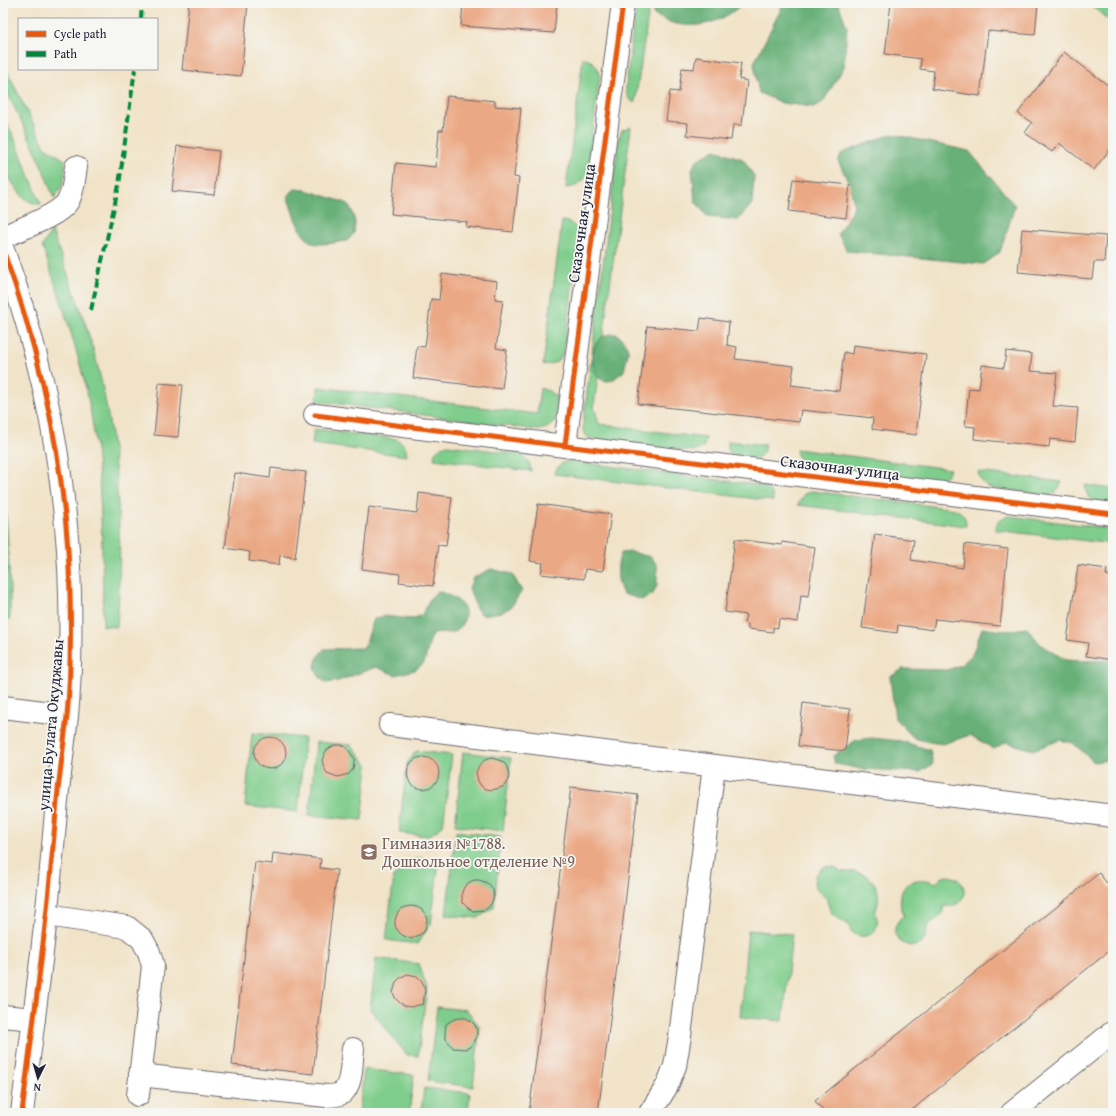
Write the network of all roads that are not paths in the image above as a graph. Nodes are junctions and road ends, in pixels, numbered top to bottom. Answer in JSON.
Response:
{"nodes":[{"id":1,"x":623,"y":3,"type":"edge"},
{"id":2,"x":76,"y":167,"type":"dead end"},
{"id":3,"x":3,"y":237,"type":"edge"},
{"id":4,"x":3,"y":250,"type":"edge"},
{"id":5,"x":315,"y":415,"type":"dead end"},
{"id":6,"x":565,"y":445,"type":"junction"},
{"id":7,"x":1113,"y":514,"type":"edge"},
{"id":8,"x":3,"y":707,"type":"edge"},
{"id":9,"x":67,"y":715,"type":"junction"},
{"id":10,"x":390,"y":725,"type":"dead end"},
{"id":11,"x":714,"y":766,"type":"junction"},
{"id":12,"x":1113,"y":816,"type":"edge"},
{"id":13,"x":47,"y":915,"type":"junction"},
{"id":14,"x":3,"y":1016,"type":"edge"},
{"id":15,"x":34,"y":1019,"type":"junction"},
{"id":16,"x":1113,"y":1032,"type":"edge"},
{"id":17,"x":353,"y":1049,"type":"dead end"},
{"id":18,"x":22,"y":1113,"type":"edge"},
{"id":19,"x":650,"y":1113,"type":"edge"},
{"id":20,"x":1012,"y":1113,"type":"edge"}],
"edges":[{"from":1,"to":6,"type":"street","name":"Сказочная улица"},
{"from":2,"to":3,"type":"street"},
{"from":4,"to":9,"type":"street","name":"улица Булата Окуджавы"},
{"from":5,"to":6,"type":"street","name":"Сказочная улица"},
{"from":6,"to":7,"type":"street","name":"Сказочная улица"},
{"from":8,"to":9,"type":"street"},
{"from":9,"to":13,"type":"street","name":"улица Булата Окуджавы"},
{"from":10,"to":11,"type":"street"},
{"from":11,"to":12,"type":"street"},
{"from":11,"to":19,"type":"street"},
{"from":13,"to":15,"type":"street","name":"улица Булата Окуджавы"},
{"from":13,"to":17,"type":"street"},
{"from":14,"to":15,"type":"street"},
{"from":15,"to":18,"type":"street","name":"улица Булата Окуджавы"},
{"from":16,"to":20,"type":"street"}]}
